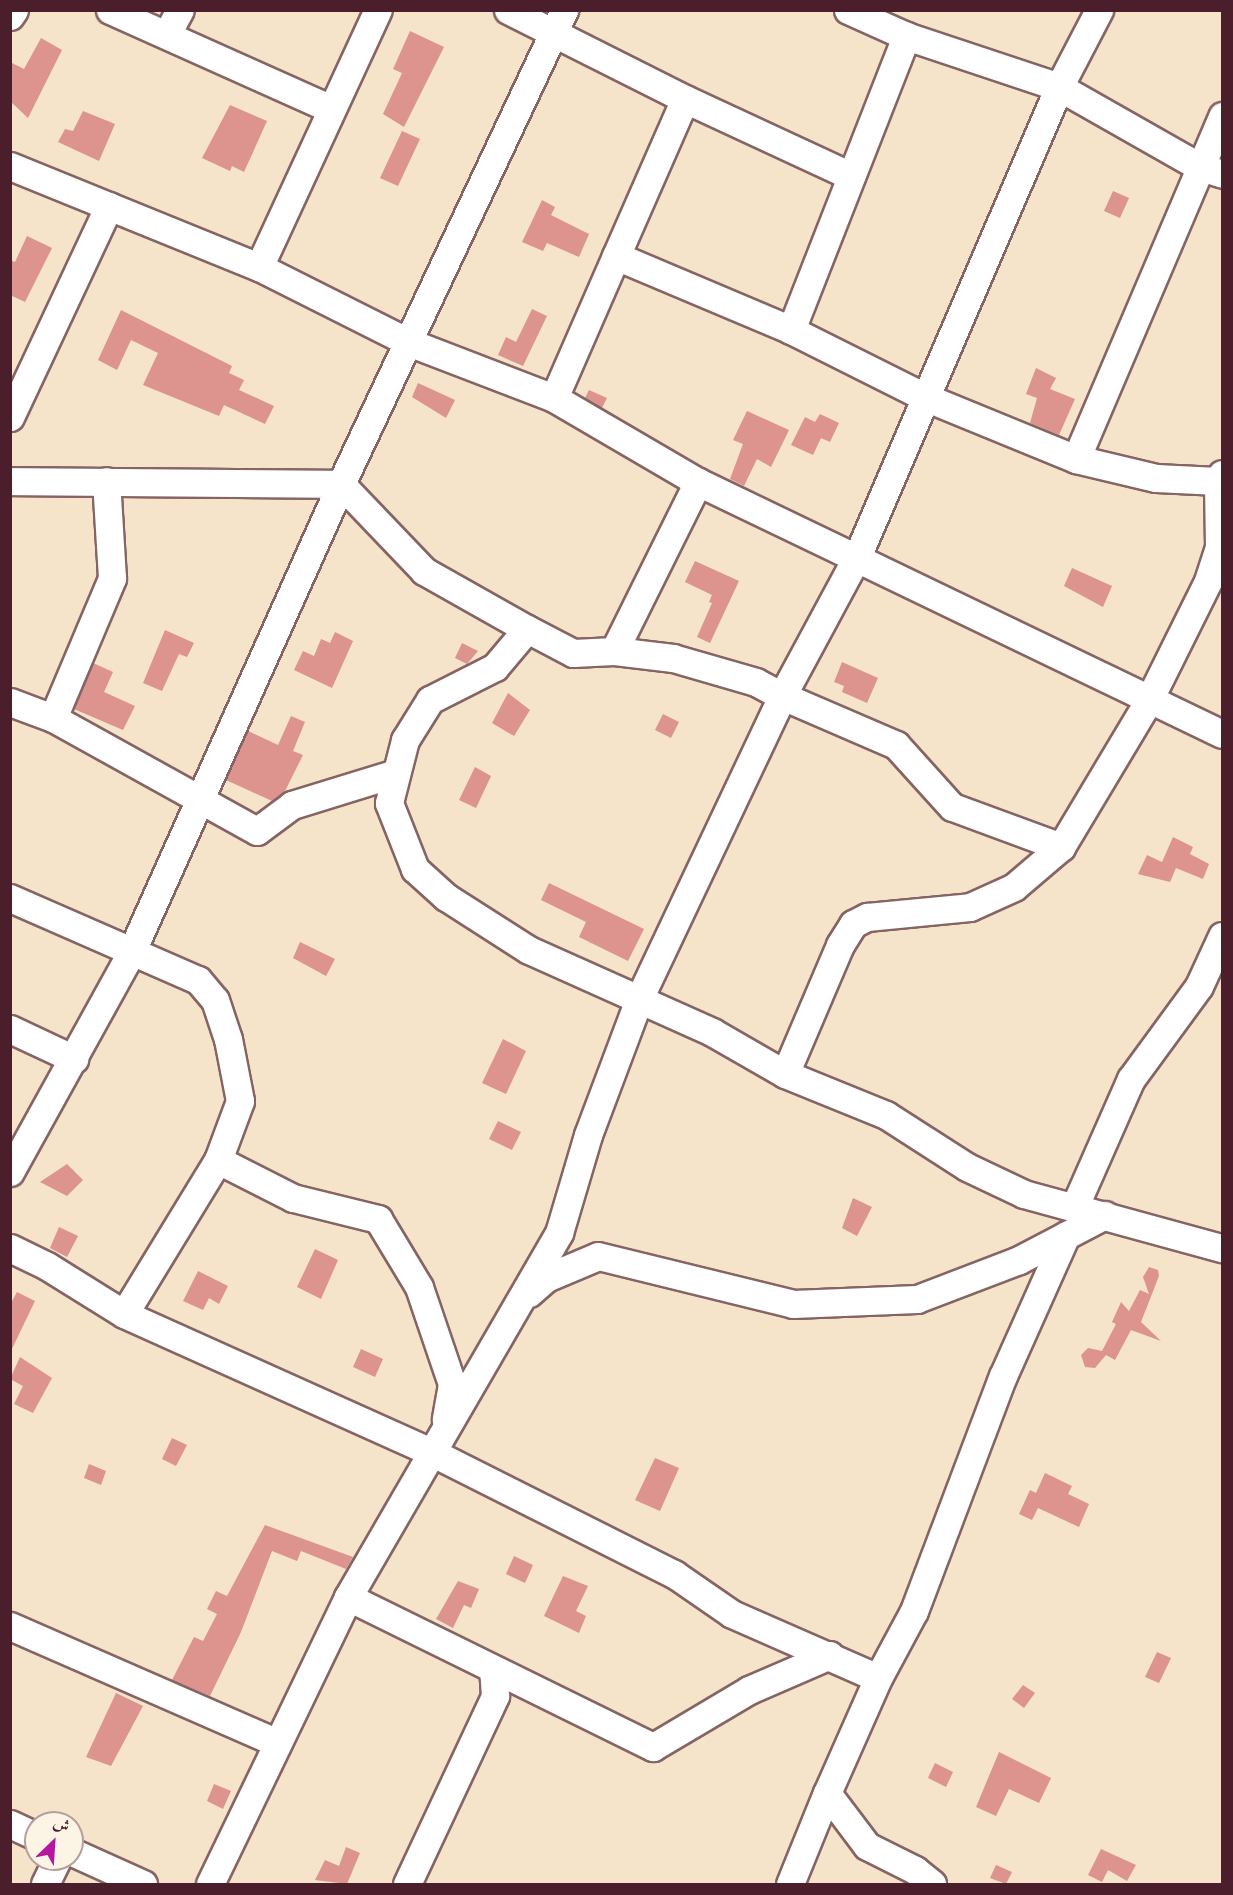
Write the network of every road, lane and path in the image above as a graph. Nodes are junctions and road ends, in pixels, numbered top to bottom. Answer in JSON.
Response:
{"nodes":[{"id":1,"x":14,"y":10,"type":"edge"},
{"id":2,"x":110,"y":10,"type":"edge"},
{"id":3,"x":180,"y":10,"type":"edge"},
{"id":4,"x":378,"y":10,"type":"edge"},
{"id":5,"x":508,"y":10,"type":"edge"},
{"id":6,"x":848,"y":10,"type":"edge"},
{"id":7,"x":1098,"y":10,"type":"edge"},
{"id":8,"x":10,"y":16,"type":"edge"},
{"id":9,"x":560,"y":21,"type":"edge"},
{"id":10,"x":167,"y":34,"type":"junction"},
{"id":11,"x":906,"y":36,"type":"junction"},
{"id":12,"x":1059,"y":87,"type":"junction"},
{"id":13,"x":686,"y":99,"type":"junction"},
{"id":14,"x":331,"y":109,"type":"junction"},
{"id":15,"x":1222,"y":116,"type":"edge"},
{"id":16,"x":10,"y":165,"type":"edge"},
{"id":17,"x":1210,"y":170,"type":"edge"},
{"id":18,"x":851,"y":176,"type":"junction"},
{"id":19,"x":109,"y":206,"type":"junction"},
{"id":20,"x":616,"y":256,"type":"junction"},
{"id":21,"x":260,"y":267,"type":"junction"},
{"id":22,"x":791,"y":330,"type":"junction"},
{"id":23,"x":408,"y":342,"type":"junction"},
{"id":24,"x":554,"y":398,"type":"junction"},
{"id":25,"x":927,"y":398,"type":"junction"},
{"id":26,"x":10,"y":417,"type":"edge"},
{"id":27,"x":1076,"y":459,"type":"junction"},
{"id":28,"x":1220,"y":478,"type":"edge"},
{"id":29,"x":10,"y":481,"type":"edge"},
{"id":30,"x":106,"y":481,"type":"junction"},
{"id":31,"x":698,"y":482,"type":"junction"},
{"id":32,"x":340,"y":484,"type":"junction"},
{"id":33,"x":857,"y":557,"type":"junction"},
{"id":34,"x":527,"y":629,"type":"junction"},
{"id":35,"x":614,"y":651,"type":"junction"},
{"id":36,"x":782,"y":696,"type":"junction"},
{"id":37,"x":1150,"y":698,"type":"junction"},
{"id":38,"x":10,"y":702,"type":"edge"},
{"id":39,"x":53,"y":718,"type":"junction"},
{"id":40,"x":1222,"y":734,"type":"edge"},
{"id":41,"x":396,"y":773,"type":"junction"},
{"id":42,"x":198,"y":801,"type":"junction"},
{"id":43,"x":1061,"y":847,"type":"junction"},
{"id":44,"x":10,"y":898,"type":"edge"},
{"id":45,"x":1222,"y":936,"type":"edge"},
{"id":46,"x":131,"y":953,"type":"junction"},
{"id":47,"x":639,"y":999,"type":"junction"},
{"id":48,"x":10,"y":1029,"type":"edge"},
{"id":49,"x":74,"y":1059,"type":"junction"},
{"id":50,"x":785,"y":1074,"type":"junction"},
{"id":51,"x":218,"y":1160,"type":"junction"},
{"id":52,"x":10,"y":1172,"type":"edge"},
{"id":53,"x":1074,"y":1208,"type":"junction"},
{"id":54,"x":1104,"y":1215,"type":"junction"},
{"id":55,"x":1066,"y":1235,"type":"junction"},
{"id":56,"x":10,"y":1248,"type":"edge"},
{"id":57,"x":1222,"y":1248,"type":"edge"},
{"id":58,"x":518,"y":1304,"type":"junction"},
{"id":59,"x":124,"y":1314,"type":"junction"},
{"id":60,"x":438,"y":1445,"type":"junction"},
{"id":61,"x":348,"y":1597,"type":"junction"},
{"id":62,"x":10,"y":1626,"type":"edge"},
{"id":63,"x":830,"y":1655,"type":"junction"},
{"id":64,"x":494,"y":1670,"type":"junction"},
{"id":65,"x":878,"y":1678,"type":"junction"},
{"id":66,"x":278,"y":1743,"type":"junction"},
{"id":67,"x":827,"y":1793,"type":"junction"},
{"id":68,"x":10,"y":1824,"type":"edge"},
{"id":69,"x":24,"y":1830,"type":"edge"},
{"id":70,"x":84,"y":1857,"type":"edge"},
{"id":71,"x":143,"y":1884,"type":"edge"},
{"id":72,"x":210,"y":1884,"type":"edge"},
{"id":73,"x":407,"y":1884,"type":"edge"},
{"id":74,"x":790,"y":1884,"type":"edge"},
{"id":75,"x":932,"y":1884,"type":"edge"}],
"edges":[{"from":1,"to":8,"type":"street"},
{"from":2,"to":10,"type":"street"},
{"from":3,"to":10,"type":"street"},
{"from":4,"to":14,"type":"street"},
{"from":5,"to":9,"type":"street"},
{"from":6,"to":11,"type":"street"},
{"from":7,"to":12,"type":"street"},
{"from":9,"to":13,"type":"street"},
{"from":9,"to":23,"type":"street"},
{"from":10,"to":14,"type":"street"},
{"from":11,"to":12,"type":"street"},
{"from":11,"to":18,"type":"street"},
{"from":12,"to":17,"type":"street"},
{"from":12,"to":25,"type":"street"},
{"from":13,"to":18,"type":"street"},
{"from":13,"to":20,"type":"street"},
{"from":14,"to":21,"type":"street"},
{"from":15,"to":17,"type":"street"},
{"from":16,"to":19,"type":"street"},
{"from":17,"to":27,"type":"street"},
{"from":18,"to":22,"type":"street"},
{"from":19,"to":21,"type":"street"},
{"from":19,"to":26,"type":"street"},
{"from":20,"to":22,"type":"street"},
{"from":20,"to":24,"type":"street"},
{"from":21,"to":23,"type":"street"},
{"from":22,"to":25,"type":"street"},
{"from":23,"to":24,"type":"street"},
{"from":23,"to":32,"type":"street"},
{"from":24,"to":31,"type":"street"},
{"from":25,"to":27,"type":"street"},
{"from":25,"to":33,"type":"street"},
{"from":27,"to":28,"type":"street"},
{"from":28,"to":37,"type":"street"},
{"from":29,"to":30,"type":"street"},
{"from":30,"to":32,"type":"street"},
{"from":30,"to":39,"type":"street"},
{"from":31,"to":33,"type":"street"},
{"from":31,"to":35,"type":"street"},
{"from":32,"to":34,"type":"street"},
{"from":32,"to":42,"type":"street"},
{"from":33,"to":36,"type":"street"},
{"from":33,"to":37,"type":"street"},
{"from":34,"to":35,"type":"street"},
{"from":34,"to":41,"type":"street"},
{"from":35,"to":36,"type":"street"},
{"from":36,"to":43,"type":"street"},
{"from":36,"to":47,"type":"street"},
{"from":37,"to":40,"type":"street"},
{"from":37,"to":43,"type":"street"},
{"from":38,"to":39,"type":"street"},
{"from":39,"to":42,"type":"street"},
{"from":41,"to":42,"type":"street"},
{"from":41,"to":47,"type":"street"},
{"from":42,"to":46,"type":"street"},
{"from":43,"to":50,"type":"street"},
{"from":44,"to":46,"type":"street"},
{"from":45,"to":53,"type":"street"},
{"from":46,"to":49,"type":"street"},
{"from":46,"to":51,"type":"street"},
{"from":47,"to":50,"type":"street"},
{"from":47,"to":58,"type":"street"},
{"from":48,"to":49,"type":"street"},
{"from":49,"to":52,"type":"street"},
{"from":50,"to":53,"type":"street"},
{"from":51,"to":59,"type":"street"},
{"from":51,"to":60,"type":"street"},
{"from":53,"to":54,"type":"street"},
{"from":54,"to":55,"type":"street"},
{"from":54,"to":57,"type":"street"},
{"from":55,"to":58,"type":"street"},
{"from":55,"to":65,"type":"street"},
{"from":56,"to":59,"type":"street"},
{"from":58,"to":60,"type":"street"},
{"from":59,"to":60,"type":"street"},
{"from":60,"to":61,"type":"street"},
{"from":60,"to":63,"type":"street"},
{"from":61,"to":64,"type":"street"},
{"from":61,"to":66,"type":"street"},
{"from":62,"to":66,"type":"street"},
{"from":63,"to":64,"type":"street"},
{"from":63,"to":65,"type":"street"},
{"from":64,"to":73,"type":"street"},
{"from":65,"to":67,"type":"street"},
{"from":66,"to":72,"type":"street"},
{"from":67,"to":74,"type":"street"},
{"from":67,"to":75,"type":"street"},
{"from":68,"to":69,"type":"street"},
{"from":70,"to":71,"type":"street"}]}
